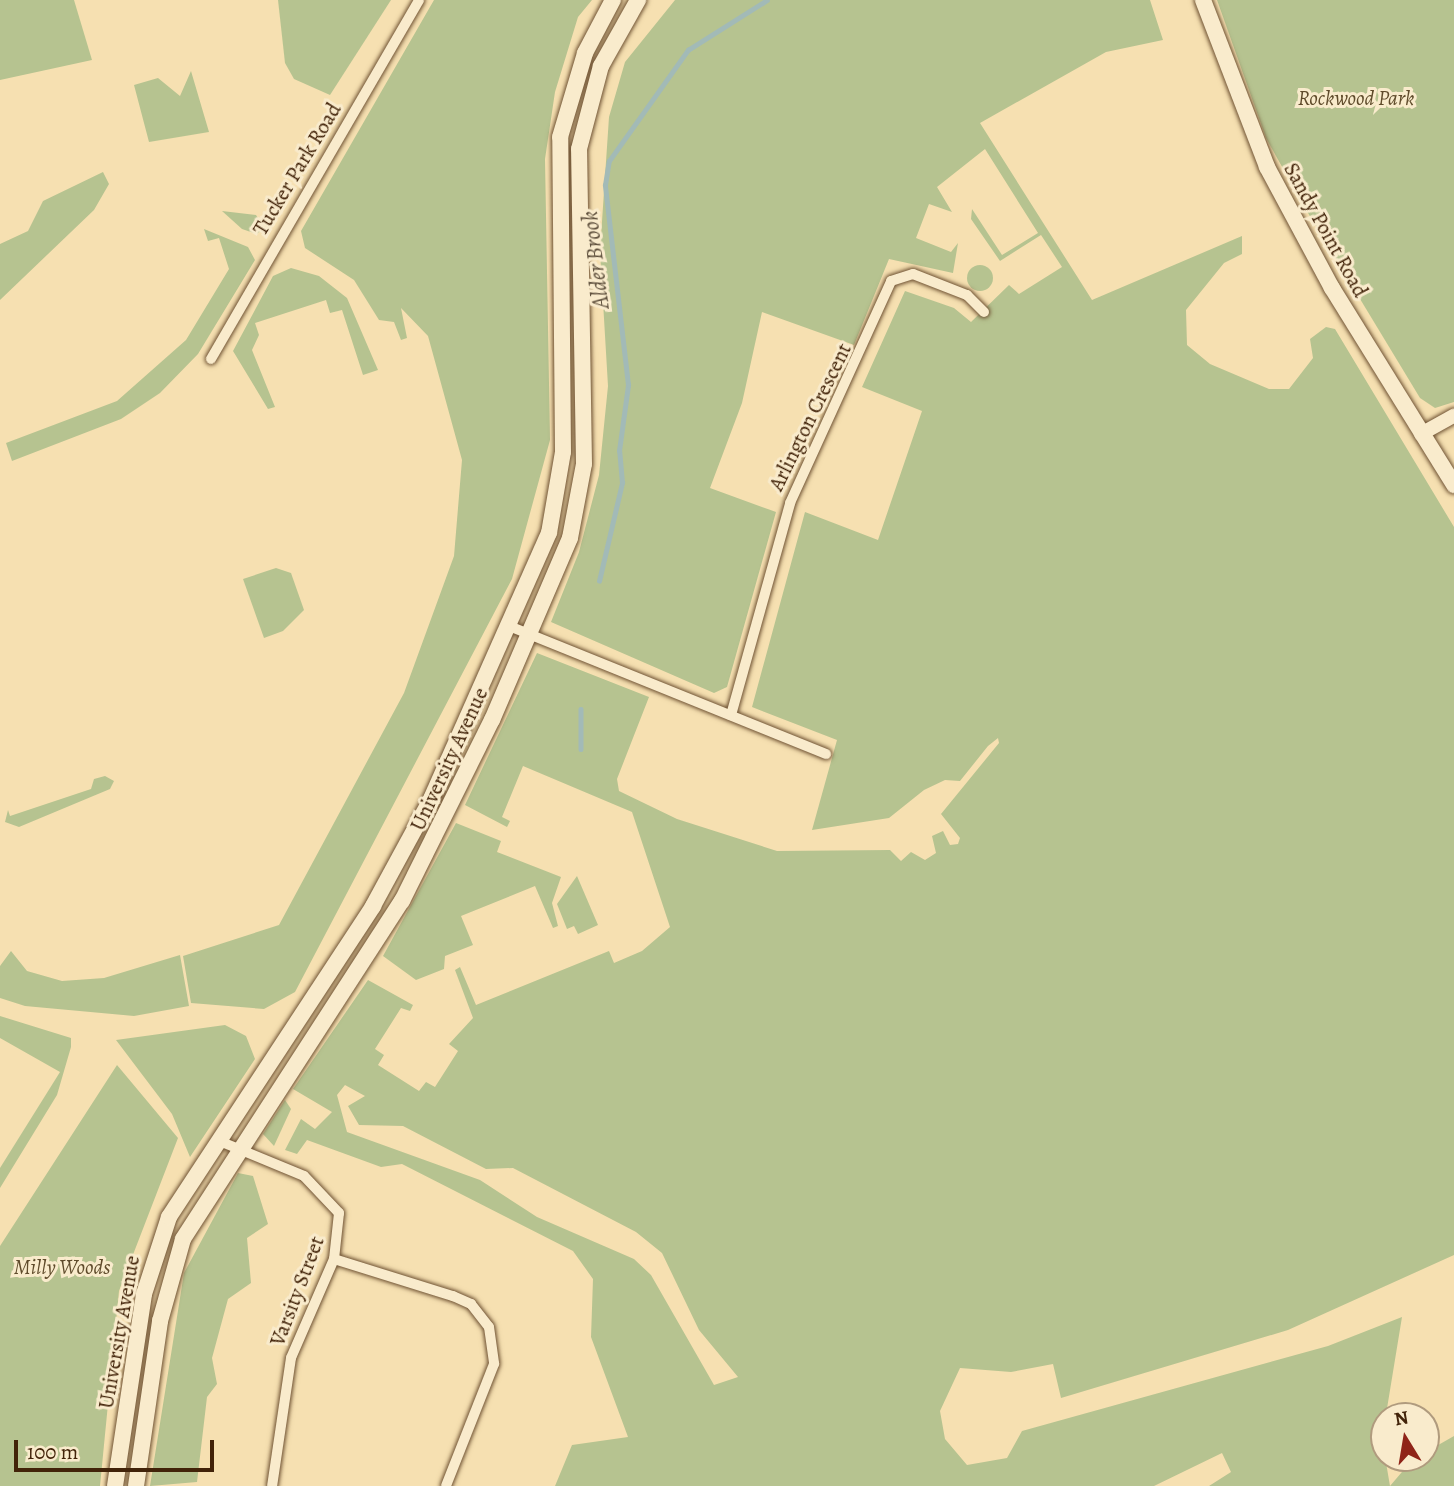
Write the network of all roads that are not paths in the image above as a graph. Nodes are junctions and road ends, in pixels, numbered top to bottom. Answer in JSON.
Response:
{"nodes":[{"id":1,"x":419,"y":0,"type":"edge"},
{"id":2,"x":613,"y":0,"type":"edge"},
{"id":3,"x":638,"y":0,"type":"edge"},
{"id":4,"x":1203,"y":0,"type":"edge"},
{"id":5,"x":984,"y":312,"type":"dead end"},
{"id":6,"x":211,"y":359,"type":"dead end"},
{"id":7,"x":1454,"y":416,"type":"edge"},
{"id":8,"x":1421,"y":434,"type":"junction"},
{"id":9,"x":1454,"y":485,"type":"edge"},
{"id":10,"x":509,"y":626,"type":"junction"},
{"id":11,"x":529,"y":635,"type":"junction"},
{"id":12,"x":730,"y":716,"type":"junction"},
{"id":13,"x":827,"y":754,"type":"dead end"},
{"id":14,"x":217,"y":1140,"type":"junction"},
{"id":15,"x":238,"y":1149,"type":"junction"},
{"id":16,"x":334,"y":1259,"type":"junction"},
{"id":17,"x":115,"y":1486,"type":"edge"},
{"id":18,"x":136,"y":1486,"type":"edge"},
{"id":19,"x":272,"y":1486,"type":"edge"},
{"id":20,"x":446,"y":1486,"type":"edge"}],
"edges":[{"from":1,"to":6,"type":"street","name":"Tucker Park Road"},
{"from":2,"to":10,"type":"main road","name":"University Avenue"},
{"from":3,"to":11,"type":"main road","name":"University Avenue"},
{"from":4,"to":8,"type":"main road","name":"Sandy Point Road"},
{"from":5,"to":12,"type":"street","name":"Arlington Crescent"},
{"from":7,"to":8,"type":"street"},
{"from":8,"to":9,"type":"main road","name":"Sandy Point Road"},
{"from":10,"to":11,"type":"street"},
{"from":10,"to":14,"type":"main road","name":"University Avenue"},
{"from":11,"to":12,"type":"street"},
{"from":11,"to":15,"type":"main road","name":"University Avenue"},
{"from":12,"to":13,"type":"street"},
{"from":14,"to":15,"type":"street","name":"Varsity Street"},
{"from":14,"to":17,"type":"main road","name":"University Avenue"},
{"from":15,"to":16,"type":"street","name":"Varsity Street"},
{"from":15,"to":18,"type":"main road","name":"University Avenue"},
{"from":16,"to":19,"type":"street","name":"Varsity Street"},
{"from":16,"to":20,"type":"street"}]}
